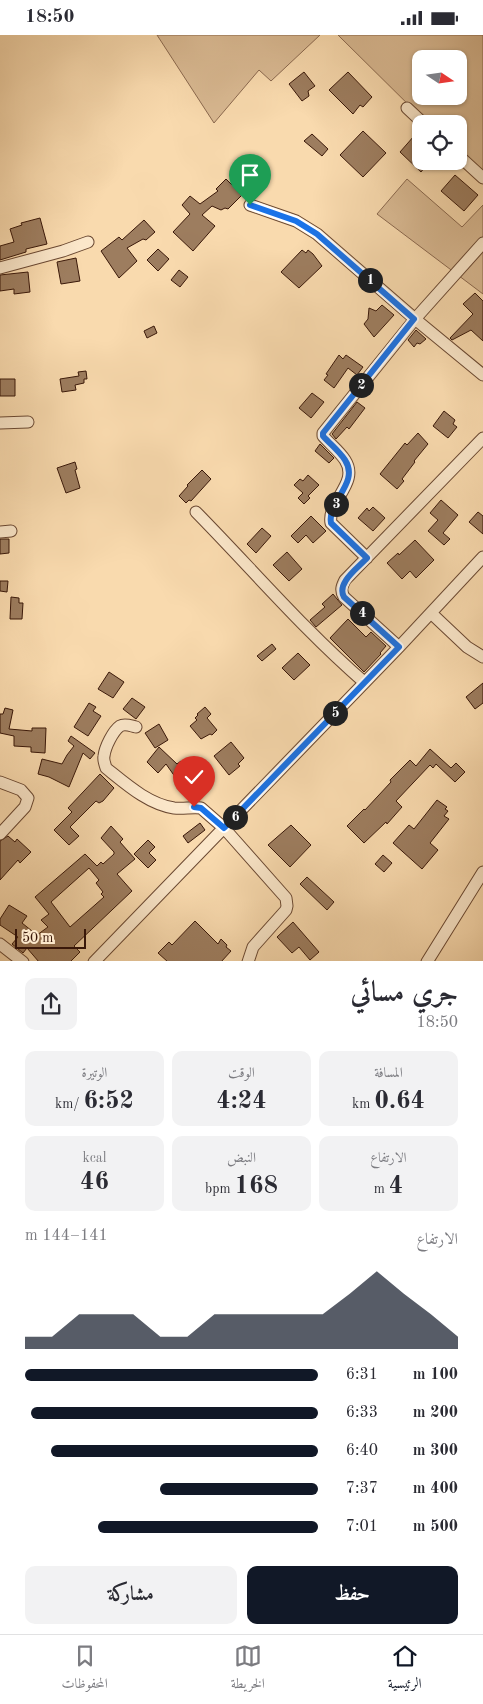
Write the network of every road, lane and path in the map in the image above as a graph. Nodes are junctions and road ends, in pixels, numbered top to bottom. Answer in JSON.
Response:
{"nodes":[{"id":1,"x":407,"y":108,"type":"dead end"},
{"id":2,"x":414,"y":115,"type":"edge"},
{"id":3,"x":467,"y":163,"type":"edge"},
{"id":4,"x":483,"y":178,"type":"edge"},
{"id":5,"x":250,"y":205,"type":"dead end"},
{"id":6,"x":88,"y":242,"type":"dead end"},
{"id":7,"x":483,"y":243,"type":"edge"},
{"id":8,"x":0,"y":267,"type":"edge"},
{"id":9,"x":414,"y":319,"type":"junction"},
{"id":10,"x":483,"y":375,"type":"edge"},
{"id":11,"x":28,"y":422,"type":"dead end"},
{"id":12,"x":0,"y":423,"type":"edge"},
{"id":13,"x":483,"y":438,"type":"edge"},
{"id":14,"x":196,"y":512,"type":"dead end"},
{"id":15,"x":483,"y":557,"type":"edge"},
{"id":16,"x":367,"y":558,"type":"junction"},
{"id":17,"x":431,"y":613,"type":"junction"},
{"id":18,"x":399,"y":647,"type":"junction"},
{"id":19,"x":483,"y":657,"type":"edge"},
{"id":20,"x":364,"y":682,"type":"junction"},
{"id":21,"x":136,"y":727,"type":"dead end"},
{"id":22,"x":0,"y":782,"type":"edge"},
{"id":23,"x":224,"y":828,"type":"junction"},
{"id":24,"x":0,"y":834,"type":"edge"},
{"id":25,"x":483,"y":871,"type":"edge"},
{"id":26,"x":0,"y":944,"type":"edge"},
{"id":27,"x":23,"y":961,"type":"edge"},
{"id":28,"x":94,"y":961,"type":"edge"},
{"id":29,"x":248,"y":961,"type":"edge"},
{"id":30,"x":427,"y":961,"type":"edge"}],
"edges":[{"from":1,"to":2,"type":"street"},
{"from":3,"to":4,"type":"street"},
{"from":5,"to":9,"type":"street"},
{"from":6,"to":8,"type":"street"},
{"from":7,"to":9,"type":"street"},
{"from":9,"to":10,"type":"street"},
{"from":9,"to":16,"type":"street"},
{"from":11,"to":12,"type":"street"},
{"from":13,"to":16,"type":"street"},
{"from":14,"to":20,"type":"street"},
{"from":15,"to":17,"type":"street"},
{"from":16,"to":18,"type":"street"},
{"from":17,"to":18,"type":"street"},
{"from":17,"to":19,"type":"street"},
{"from":18,"to":20,"type":"street"},
{"from":20,"to":23,"type":"street"},
{"from":21,"to":23,"type":"street"},
{"from":22,"to":24,"type":"street"},
{"from":23,"to":28,"type":"street"},
{"from":23,"to":29,"type":"street"},
{"from":25,"to":30,"type":"street"},
{"from":26,"to":27,"type":"street"}]}
